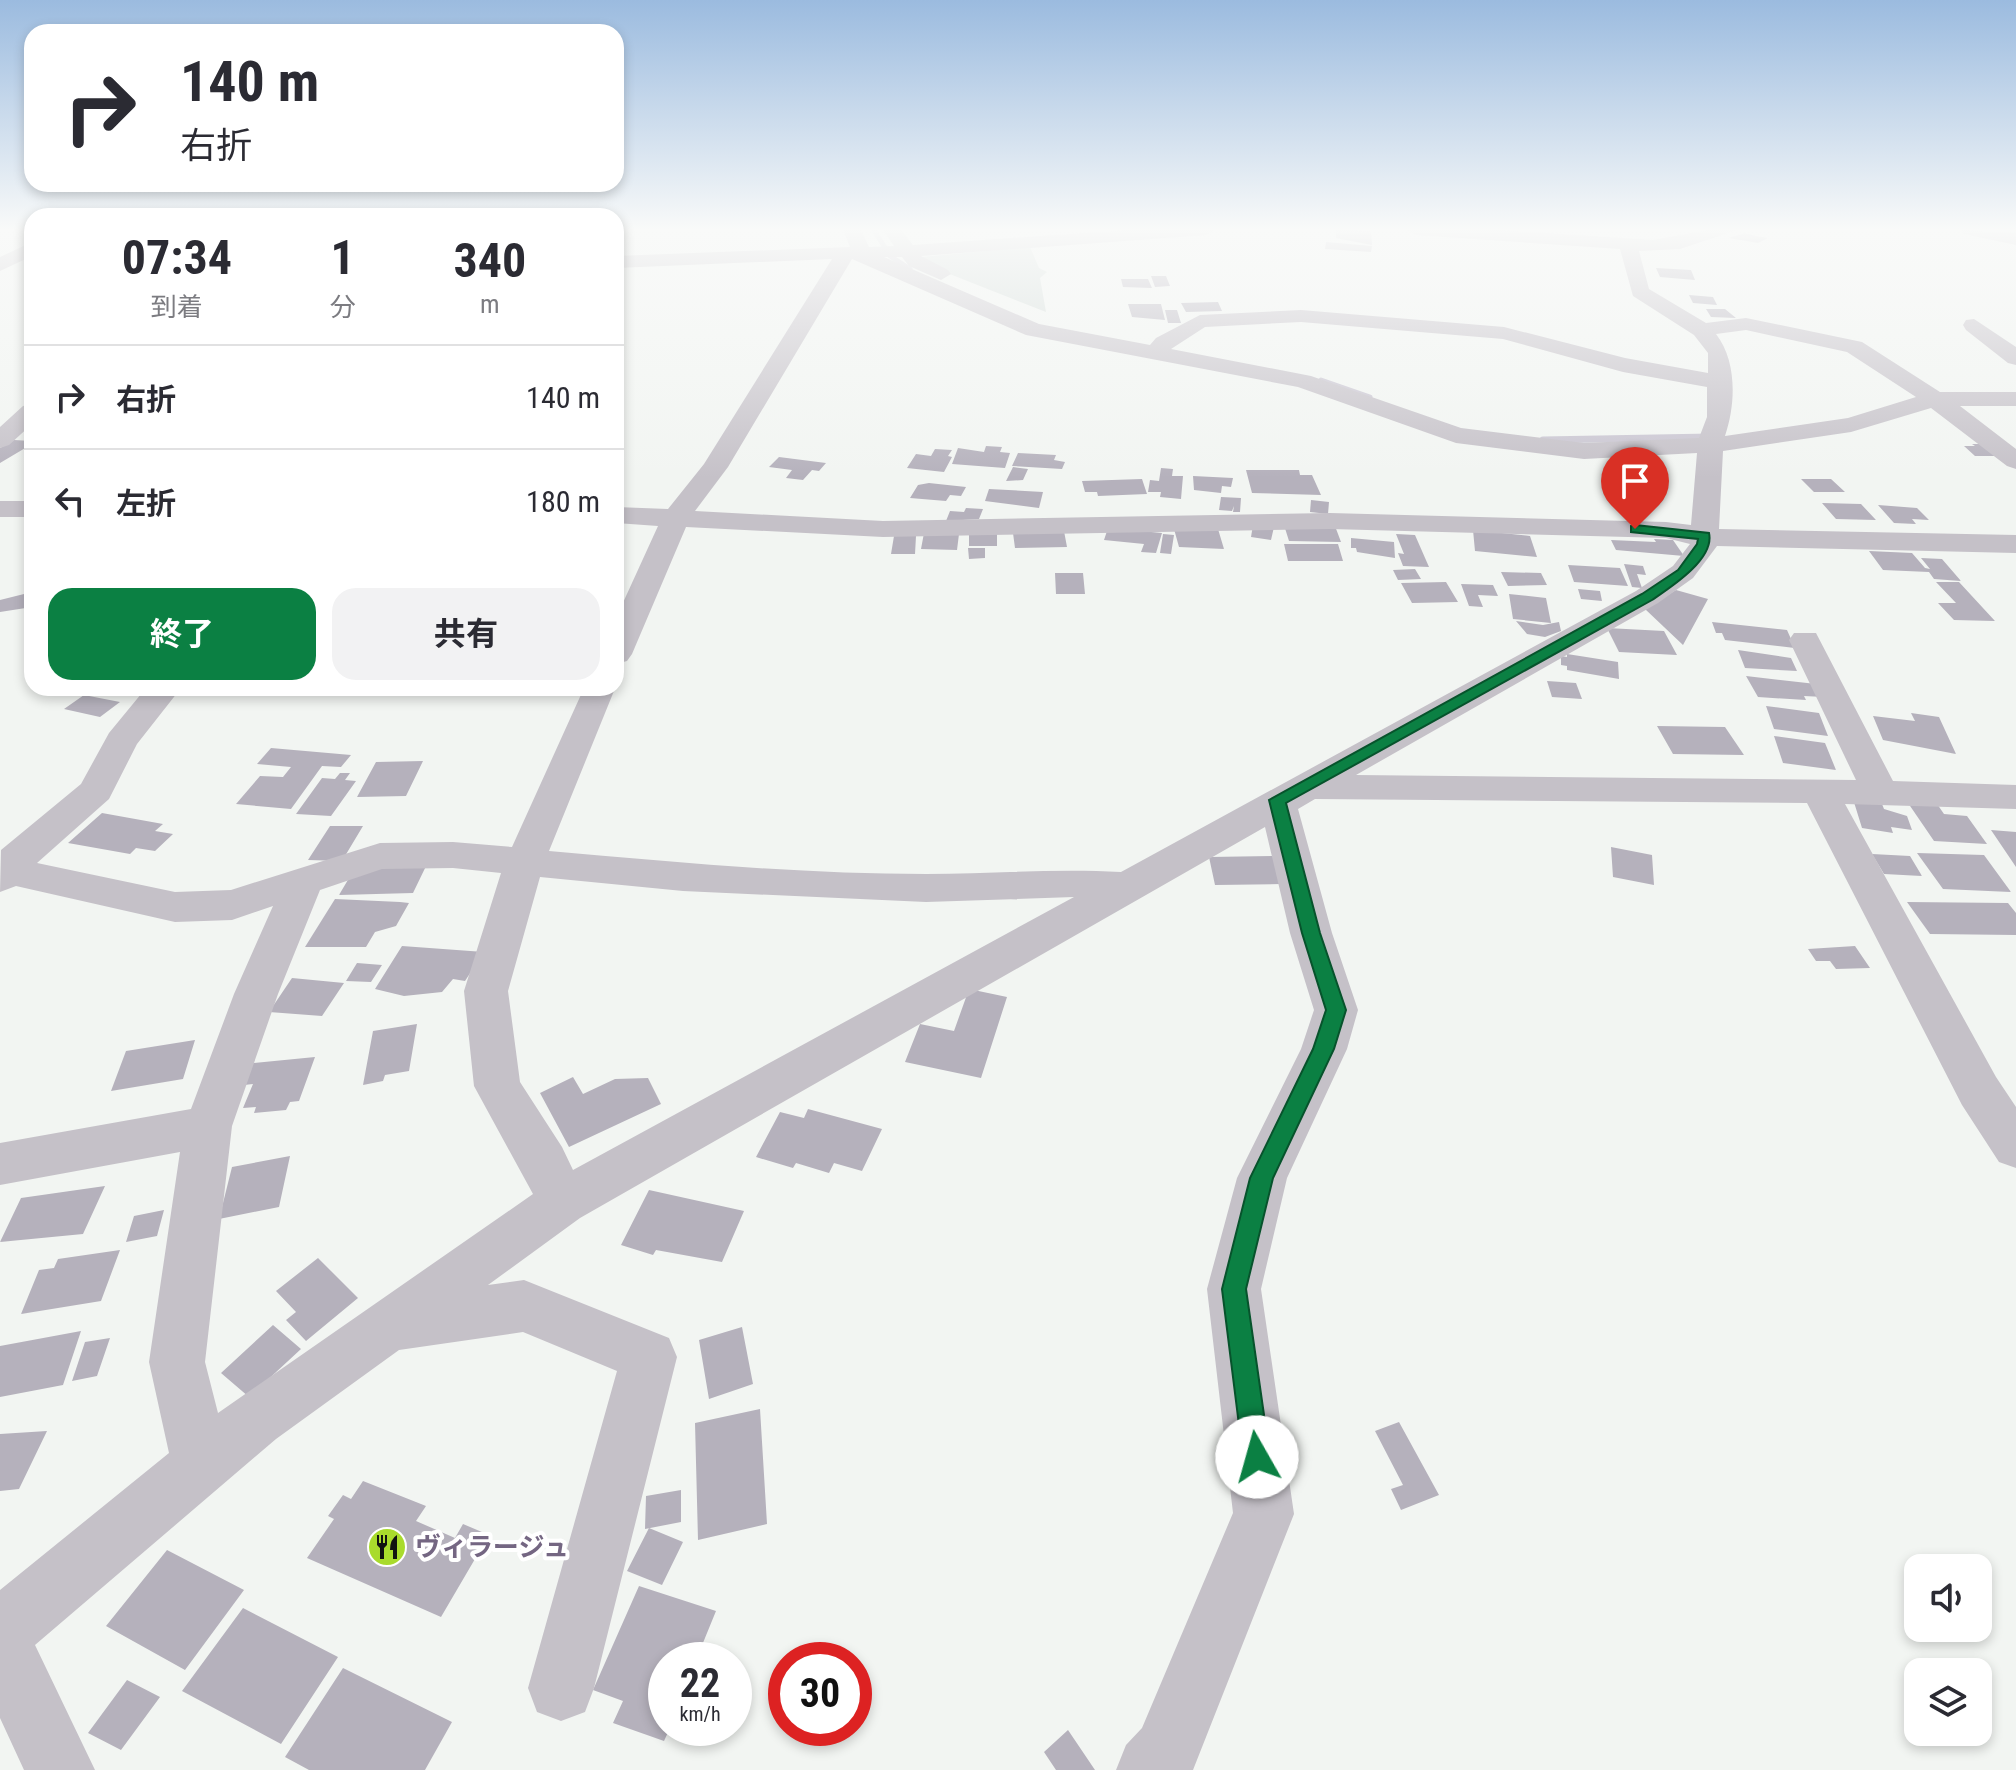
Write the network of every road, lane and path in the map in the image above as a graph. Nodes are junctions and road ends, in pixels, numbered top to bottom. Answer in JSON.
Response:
{"nodes":[{"id":1,"x":815,"y":313,"type":"edge"},
{"id":2,"x":991,"y":313,"type":"edge"},
{"id":3,"x":1030,"y":313,"type":"edge"},
{"id":4,"x":1674,"y":313,"type":"edge"},
{"id":5,"x":2016,"y":327,"type":"edge"},
{"id":6,"x":1702,"y":330,"type":"junction"},
{"id":7,"x":1159,"y":349,"type":"junction"},
{"id":8,"x":2016,"y":358,"type":"edge"},
{"id":9,"x":1718,"y":382,"type":"junction"},
{"id":10,"x":2016,"y":387,"type":"edge"},
{"id":11,"x":1926,"y":393,"type":"junction"},
{"id":12,"x":2016,"y":399,"type":"edge"},
{"id":13,"x":24,"y":418,"type":"edge"},
{"id":14,"x":1713,"y":436,"type":"junction"},
{"id":15,"x":0,"y":440,"type":"edge"},
{"id":16,"x":2016,"y":461,"type":"edge"},
{"id":17,"x":0,"y":509,"type":"edge"},
{"id":18,"x":24,"y":509,"type":"edge"},
{"id":19,"x":624,"y":515,"type":"edge"},
{"id":20,"x":676,"y":517,"type":"junction"},
{"id":21,"x":1705,"y":536,"type":"junction"},
{"id":22,"x":2016,"y":544,"type":"edge"},
{"id":23,"x":624,"y":636,"type":"edge"},
{"id":24,"x":1805,"y":640,"type":"dead end"},
{"id":25,"x":158,"y":696,"type":"edge"},
{"id":26,"x":598,"y":696,"type":"edge"},
{"id":27,"x":1819,"y":791,"type":"junction"},
{"id":28,"x":1290,"y":793,"type":"junction"},
{"id":29,"x":1881,"y":793,"type":"junction"},
{"id":30,"x":2016,"y":797,"type":"edge"},
{"id":31,"x":524,"y":864,"type":"junction"},
{"id":32,"x":5,"y":874,"type":"edge"},
{"id":33,"x":304,"y":881,"type":"junction"},
{"id":34,"x":1125,"y":886,"type":"junction"},
{"id":35,"x":208,"y":1126,"type":"junction"},
{"id":36,"x":2016,"y":1147,"type":"edge"},
{"id":37,"x":0,"y":1164,"type":"edge"},
{"id":38,"x":562,"y":1202,"type":"junction"},
{"id":39,"x":389,"y":1325,"type":"junction"},
{"id":40,"x":201,"y":1465,"type":"junction"},
{"id":41,"x":0,"y":1632,"type":"edge"},
{"id":42,"x":0,"y":1645,"type":"edge"},
{"id":43,"x":561,"y":1688,"type":"dead end"},
{"id":44,"x":60,"y":1770,"type":"edge"},
{"id":45,"x":1151,"y":1770,"type":"edge"}],
"edges":[{"from":1,"to":20,"type":"street"},
{"from":2,"to":7,"type":"street"},
{"from":3,"to":7,"type":"street"},
{"from":4,"to":6,"type":"street"},
{"from":5,"to":8,"type":"street"},
{"from":6,"to":9,"type":"street"},
{"from":6,"to":11,"type":"street"},
{"from":7,"to":9,"type":"street"},
{"from":7,"to":14,"type":"street"},
{"from":9,"to":14,"type":"street"},
{"from":10,"to":11,"type":"street"},
{"from":11,"to":12,"type":"street"},
{"from":11,"to":14,"type":"street"},
{"from":11,"to":16,"type":"street"},
{"from":13,"to":15,"type":"street"},
{"from":14,"to":21,"type":"street"},
{"from":17,"to":18,"type":"street"},
{"from":19,"to":20,"type":"street"},
{"from":20,"to":21,"type":"street"},
{"from":20,"to":23,"type":"street"},
{"from":21,"to":22,"type":"street"},
{"from":21,"to":28,"type":"street"},
{"from":24,"to":29,"type":"street"},
{"from":25,"to":32,"type":"street"},
{"from":26,"to":31,"type":"street"},
{"from":27,"to":28,"type":"street"},
{"from":27,"to":29,"type":"street"},
{"from":27,"to":36,"type":"street"},
{"from":28,"to":34,"type":"street"},
{"from":28,"to":45,"type":"street"},
{"from":29,"to":30,"type":"street"},
{"from":31,"to":33,"type":"street"},
{"from":31,"to":34,"type":"street"},
{"from":31,"to":38,"type":"street"},
{"from":32,"to":33,"type":"street"},
{"from":33,"to":35,"type":"street"},
{"from":34,"to":38,"type":"street"},
{"from":35,"to":37,"type":"street"},
{"from":35,"to":40,"type":"street"},
{"from":38,"to":39,"type":"street"},
{"from":39,"to":40,"type":"street"},
{"from":39,"to":43,"type":"street"},
{"from":40,"to":41,"type":"street"},
{"from":42,"to":44,"type":"street"}]}
